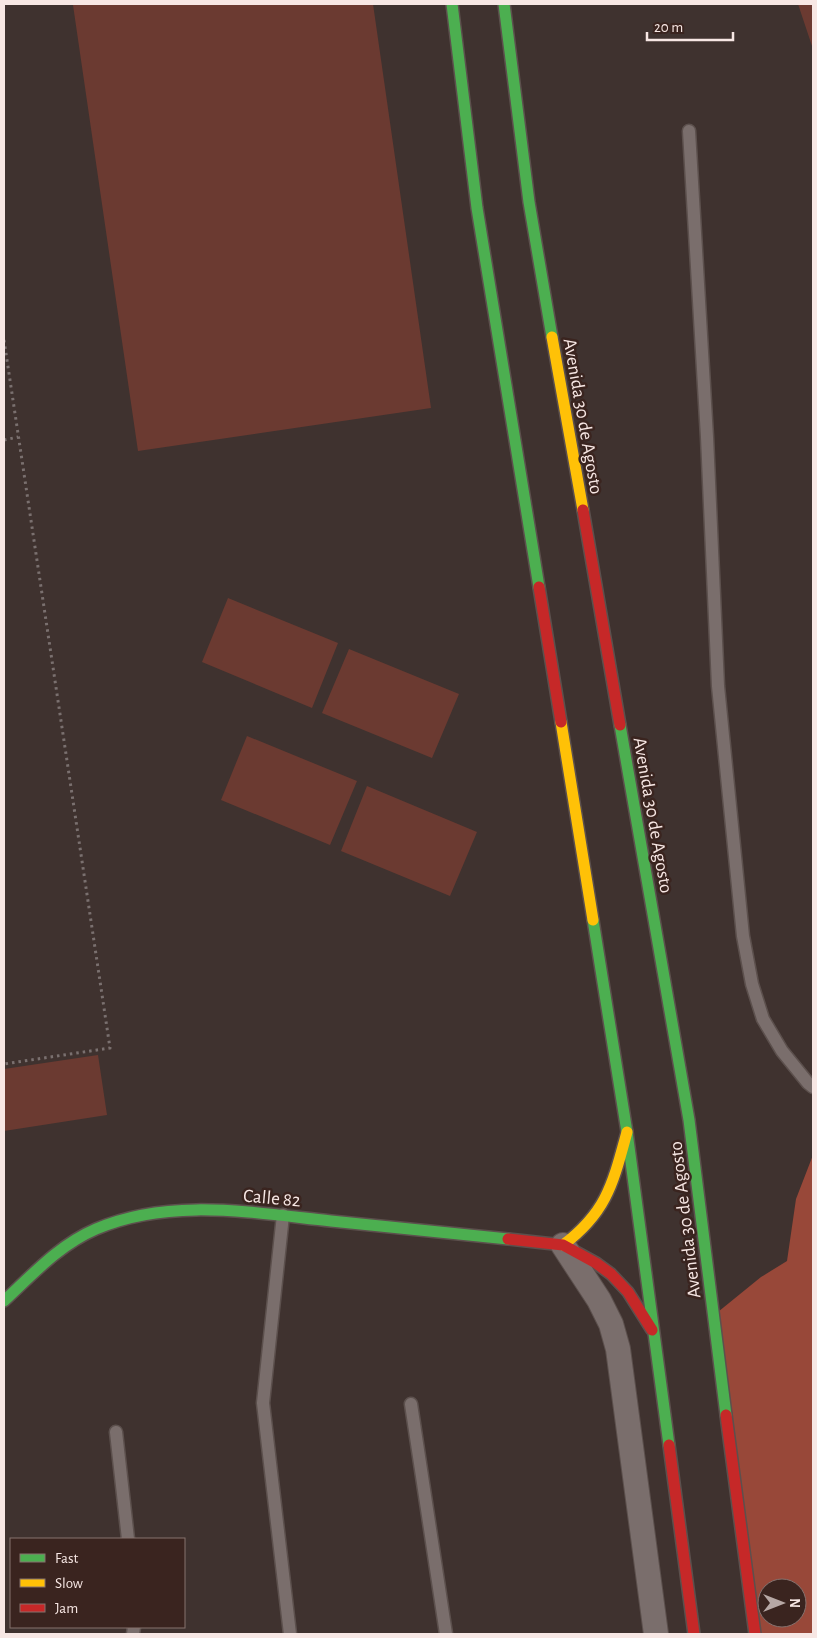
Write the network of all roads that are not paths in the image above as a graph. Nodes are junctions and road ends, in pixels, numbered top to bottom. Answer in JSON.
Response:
{"nodes":[{"id":1,"x":452,"y":4,"type":"edge"},
{"id":2,"x":504,"y":4,"type":"edge"},
{"id":3,"x":690,"y":131,"type":"dead end"},
{"id":4,"x":813,"y":1086,"type":"edge"},
{"id":5,"x":627,"y":1132,"type":"junction"},
{"id":6,"x":283,"y":1215,"type":"junction"},
{"id":7,"x":563,"y":1245,"type":"junction"},
{"id":8,"x":4,"y":1301,"type":"edge"},
{"id":9,"x":652,"y":1330,"type":"junction"},
{"id":10,"x":411,"y":1404,"type":"dead end"},
{"id":11,"x":116,"y":1432,"type":"dead end"},
{"id":12,"x":128,"y":1538,"type":"edge"},
{"id":13,"x":290,"y":1634,"type":"edge"},
{"id":14,"x":446,"y":1634,"type":"edge"},
{"id":15,"x":656,"y":1634,"type":"edge"},
{"id":16,"x":694,"y":1634,"type":"edge"},
{"id":17,"x":755,"y":1634,"type":"edge"}],
"edges":[{"from":1,"to":5,"type":"main road"},
{"from":2,"to":17,"type":"main road","name":"Avenida 30 de Agosto"},
{"from":3,"to":4,"type":"lane"},
{"from":5,"to":7,"type":"main road"},
{"from":5,"to":9,"type":"main road"},
{"from":6,"to":7,"type":"main road","name":"Calle 82"},
{"from":6,"to":8,"type":"main road","name":"Calle 82"},
{"from":6,"to":13,"type":"lane"},
{"from":7,"to":9,"type":"main road","name":"Calle 82"},
{"from":7,"to":15,"type":"street"},
{"from":9,"to":16,"type":"main road"},
{"from":10,"to":14,"type":"lane"},
{"from":11,"to":12,"type":"lane"}]}
